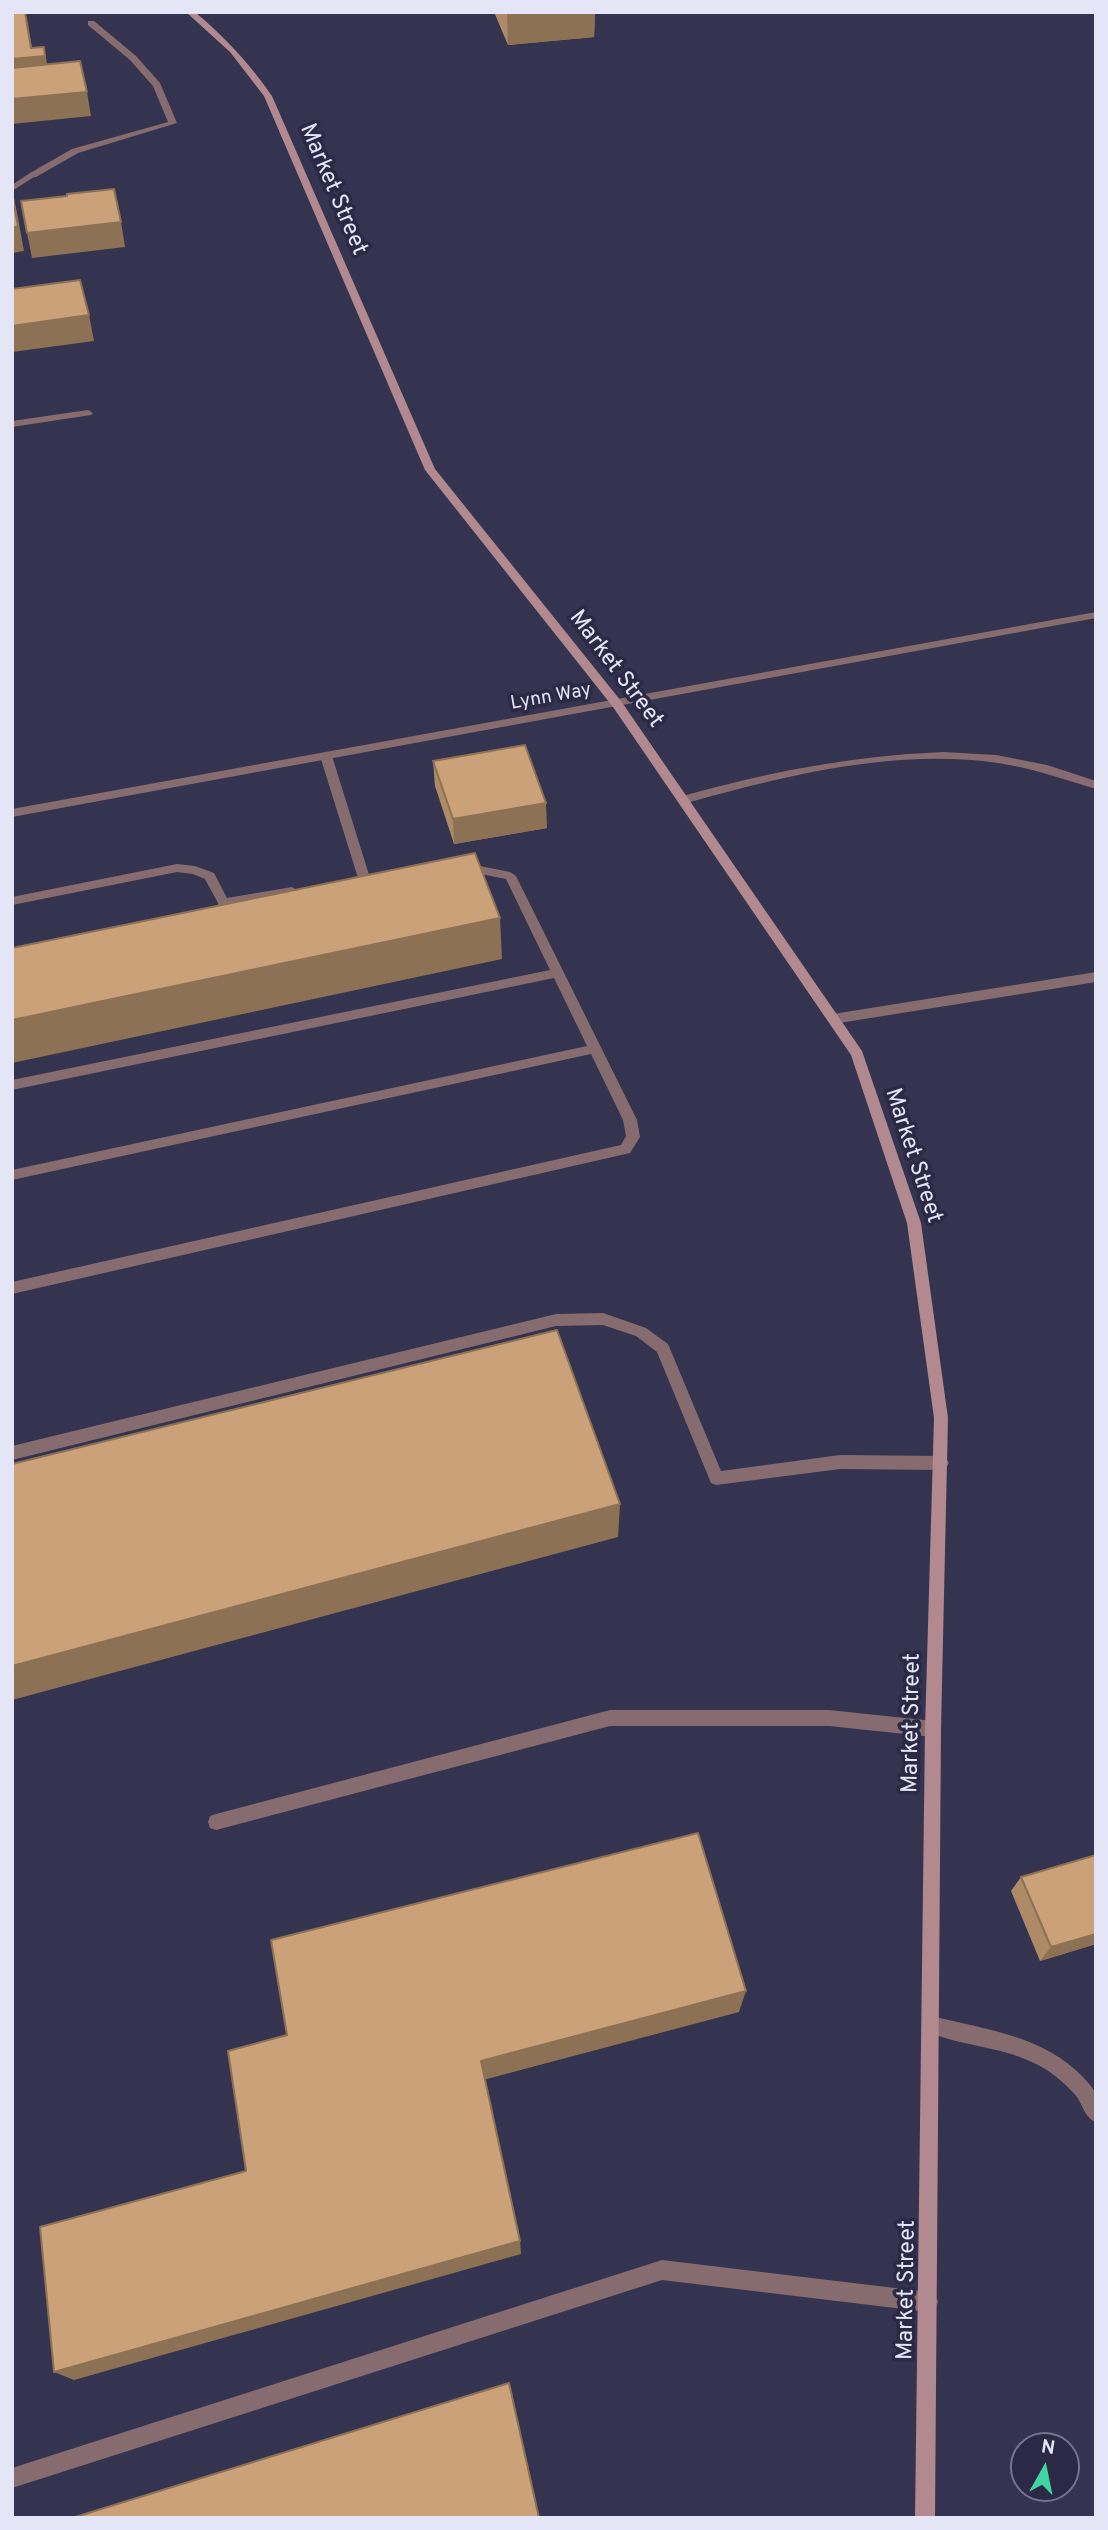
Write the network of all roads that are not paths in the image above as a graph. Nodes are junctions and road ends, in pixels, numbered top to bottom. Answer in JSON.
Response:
{"nodes":[{"id":1,"x":190,"y":12,"type":"edge"},
{"id":2,"x":91,"y":23,"type":"dead end"},
{"id":3,"x":12,"y":189,"type":"edge"},
{"id":4,"x":88,"y":413,"type":"dead end"},
{"id":5,"x":12,"y":424,"type":"edge"},
{"id":6,"x":1096,"y":615,"type":"edge"},
{"id":7,"x":617,"y":704,"type":"junction"},
{"id":8,"x":326,"y":757,"type":"junction"},
{"id":9,"x":1096,"y":785,"type":"edge"},
{"id":10,"x":683,"y":800,"type":"junction"},
{"id":11,"x":12,"y":813,"type":"edge"},
{"id":12,"x":446,"y":868,"type":"edge"},
{"id":13,"x":365,"y":878,"type":"edge"},
{"id":14,"x":300,"y":890,"type":"edge"},
{"id":15,"x":12,"y":901,"type":"edge"},
{"id":16,"x":224,"y":903,"type":"junction"},
{"id":17,"x":217,"y":928,"type":"edge"},
{"id":18,"x":557,"y":973,"type":"junction"},
{"id":19,"x":1096,"y":977,"type":"edge"},
{"id":20,"x":833,"y":1019,"type":"junction"},
{"id":21,"x":594,"y":1049,"type":"junction"},
{"id":22,"x":12,"y":1085,"type":"edge"},
{"id":23,"x":12,"y":1175,"type":"edge"},
{"id":24,"x":12,"y":1288,"type":"edge"},
{"id":25,"x":12,"y":1453,"type":"edge"},
{"id":26,"x":941,"y":1463,"type":"junction"},
{"id":27,"x":933,"y":1729,"type":"junction"},
{"id":28,"x":216,"y":1822,"type":"dead end"},
{"id":29,"x":932,"y":2025,"type":"junction"},
{"id":30,"x":1096,"y":2113,"type":"edge"},
{"id":31,"x":928,"y":2302,"type":"junction"},
{"id":32,"x":12,"y":2477,"type":"edge"},
{"id":33,"x":925,"y":2518,"type":"edge"}],
"edges":[{"from":1,"to":7,"type":"main road","name":"Market Street"},
{"from":2,"to":3,"type":"street"},
{"from":4,"to":5,"type":"street"},
{"from":6,"to":7,"type":"street","name":"Lynn Way"},
{"from":7,"to":8,"type":"street","name":"Lynn Way"},
{"from":7,"to":10,"type":"main road","name":"Market Street"},
{"from":8,"to":11,"type":"street","name":"Lynn Way"},
{"from":8,"to":13,"type":"street"},
{"from":9,"to":10,"type":"street"},
{"from":10,"to":20,"type":"main road","name":"Market Street"},
{"from":12,"to":18,"type":"street"},
{"from":14,"to":16,"type":"street"},
{"from":15,"to":16,"type":"street"},
{"from":16,"to":17,"type":"street"},
{"from":18,"to":21,"type":"street"},
{"from":18,"to":22,"type":"street"},
{"from":19,"to":20,"type":"street"},
{"from":20,"to":26,"type":"main road","name":"Market Street"},
{"from":21,"to":23,"type":"street"},
{"from":21,"to":24,"type":"street"},
{"from":25,"to":26,"type":"street"},
{"from":26,"to":27,"type":"main road","name":"Market Street"},
{"from":27,"to":28,"type":"street"},
{"from":27,"to":29,"type":"main road","name":"Market Street"},
{"from":29,"to":30,"type":"street"},
{"from":29,"to":31,"type":"main road","name":"Market Street"},
{"from":31,"to":32,"type":"street"},
{"from":31,"to":33,"type":"main road","name":"Market Street"}]}
